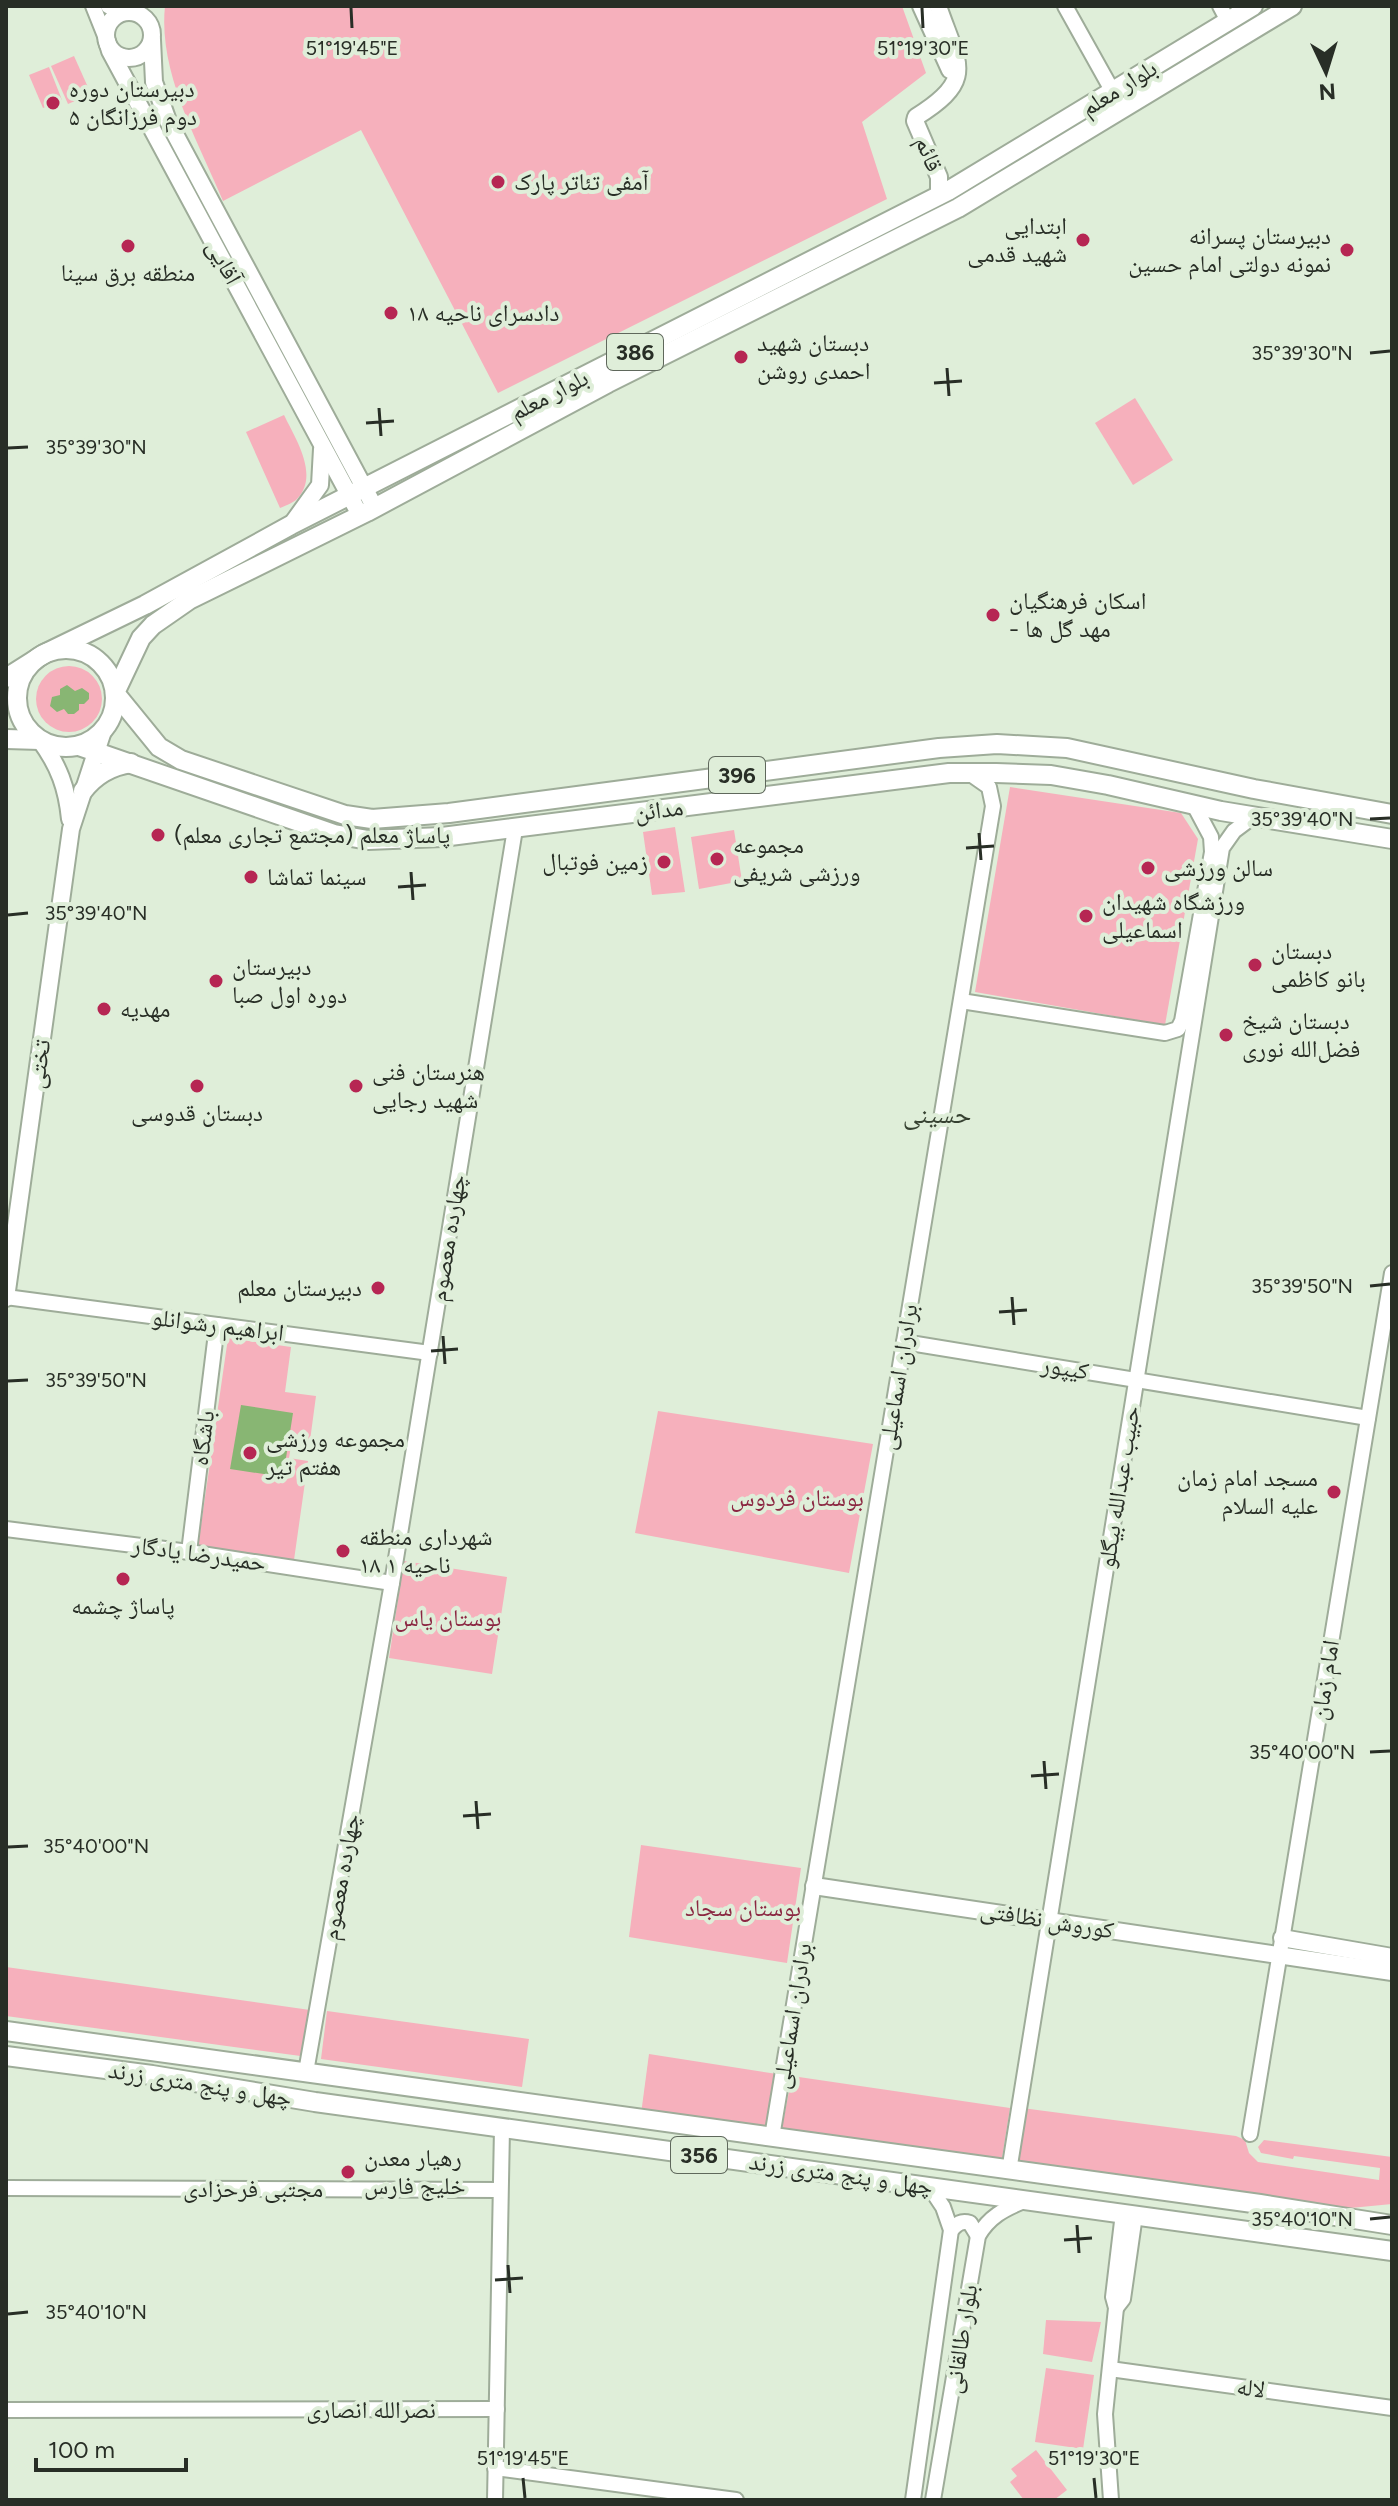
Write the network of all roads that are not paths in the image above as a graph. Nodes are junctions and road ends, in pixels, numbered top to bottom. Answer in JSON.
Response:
{"nodes":[{"id":1,"x":93,"y":6,"type":"edge"},
{"id":2,"x":151,"y":6,"type":"edge"},
{"id":3,"x":921,"y":6,"type":"edge"},
{"id":4,"x":938,"y":6,"type":"edge"},
{"id":5,"x":1065,"y":6,"type":"edge"},
{"id":6,"x":1253,"y":6,"type":"edge"},
{"id":7,"x":1292,"y":6,"type":"edge"},
{"id":8,"x":120,"y":8,"type":"edge"},
{"id":9,"x":1224,"y":13,"type":"edge"},
{"id":10,"x":151,"y":32,"type":"junction"},
{"id":11,"x":107,"y":41,"type":"junction"},
{"id":12,"x":956,"y":83,"type":"junction"},
{"id":13,"x":1113,"y":92,"type":"junction"},
{"id":14,"x":939,"y":196,"type":"junction"},
{"id":15,"x":322,"y":443,"type":"junction"},
{"id":16,"x":353,"y":466,"type":"junction"},
{"id":17,"x":386,"y":479,"type":"junction"},
{"id":18,"x":357,"y":493,"type":"junction"},
{"id":19,"x":367,"y":512,"type":"junction"},
{"id":20,"x":291,"y":525,"type":"junction"},
{"id":21,"x":44,"y":654,"type":"junction"},
{"id":22,"x":6,"y":678,"type":"edge"},
{"id":23,"x":115,"y":693,"type":"junction"},
{"id":24,"x":6,"y":739,"type":"edge"},
{"id":25,"x":40,"y":740,"type":"junction"},
{"id":26,"x":88,"y":748,"type":"junction"},
{"id":27,"x":131,"y":763,"type":"junction"},
{"id":28,"x":969,"y":773,"type":"junction"},
{"id":29,"x":83,"y":791,"type":"junction"},
{"id":30,"x":1194,"y":805,"type":"junction"},
{"id":31,"x":1392,"y":814,"type":"edge"},
{"id":32,"x":1254,"y":816,"type":"junction"},
{"id":33,"x":71,"y":829,"type":"junction"},
{"id":34,"x":515,"y":829,"type":"junction"},
{"id":35,"x":1211,"y":837,"type":"junction"},
{"id":36,"x":1228,"y":837,"type":"junction"},
{"id":37,"x":1392,"y":839,"type":"edge"},
{"id":38,"x":961,"y":1001,"type":"junction"},
{"id":39,"x":1392,"y":1273,"type":"edge"},
{"id":40,"x":6,"y":1298,"type":"edge"},
{"id":41,"x":217,"y":1325,"type":"junction"},
{"id":42,"x":904,"y":1342,"type":"junction"},
{"id":43,"x":430,"y":1353,"type":"junction"},
{"id":44,"x":1137,"y":1380,"type":"junction"},
{"id":45,"x":1368,"y":1418,"type":"junction"},
{"id":46,"x":6,"y":1529,"type":"edge"},
{"id":47,"x":189,"y":1552,"type":"junction"},
{"id":48,"x":392,"y":1583,"type":"junction"},
{"id":49,"x":814,"y":1886,"type":"junction"},
{"id":50,"x":1050,"y":1920,"type":"junction"},
{"id":51,"x":1281,"y":1947,"type":"junction"},
{"id":52,"x":1392,"y":1957,"type":"edge"},
{"id":53,"x":1392,"y":1972,"type":"edge"},
{"id":54,"x":6,"y":2031,"type":"edge"},
{"id":55,"x":6,"y":2056,"type":"edge"},
{"id":56,"x":306,"y":2072,"type":"junction"},
{"id":57,"x":502,"y":2128,"type":"junction"},
{"id":58,"x":1250,"y":2134,"type":"dead end"},
{"id":59,"x":772,"y":2137,"type":"junction"},
{"id":60,"x":1009,"y":2171,"type":"junction"},
{"id":61,"x":929,"y":2186,"type":"junction"},
{"id":62,"x":6,"y":2188,"type":"edge"},
{"id":63,"x":1133,"y":2188,"type":"junction"},
{"id":64,"x":500,"y":2190,"type":"junction"},
{"id":65,"x":1218,"y":2199,"type":"junction"},
{"id":66,"x":1024,"y":2201,"type":"junction"},
{"id":67,"x":1129,"y":2214,"type":"junction"},
{"id":68,"x":1207,"y":2224,"type":"junction"},
{"id":69,"x":1392,"y":2225,"type":"edge"},
{"id":70,"x":951,"y":2230,"type":"junction"},
{"id":71,"x":978,"y":2236,"type":"junction"},
{"id":72,"x":1392,"y":2251,"type":"edge"},
{"id":73,"x":1110,"y":2369,"type":"junction"},
{"id":74,"x":1392,"y":2408,"type":"edge"},
{"id":75,"x":497,"y":2409,"type":"junction"},
{"id":76,"x":6,"y":2410,"type":"edge"},
{"id":77,"x":495,"y":2468,"type":"junction"},
{"id":78,"x":495,"y":2500,"type":"edge"},
{"id":79,"x":736,"y":2500,"type":"edge"},
{"id":80,"x":913,"y":2500,"type":"edge"},
{"id":81,"x":933,"y":2500,"type":"edge"},
{"id":82,"x":1111,"y":2500,"type":"edge"}],
"edges":[{"from":1,"to":11,"type":"street","name":"آقایی"},
{"from":2,"to":10,"type":"main road","name":"آقایی"},
{"from":3,"to":12,"type":"main road"},
{"from":4,"to":12,"type":"main road"},
{"from":5,"to":13,"type":"street"},
{"from":6,"to":9,"type":"main road","name":"بلوار معلم","number":"386"},
{"from":7,"to":19,"type":"main road","name":"بلوار معلم","number":"386"},
{"from":8,"to":10,"type":"main road"},
{"from":8,"to":11,"type":"main road"},
{"from":9,"to":13,"type":"main road","name":"بلوار معلم","number":"386"},
{"from":10,"to":11,"type":"main road"},
{"from":10,"to":16,"type":"main road","name":"آقایی"},
{"from":11,"to":15,"type":"main road","name":"آقایی"},
{"from":12,"to":14,"type":"main road","name":"قائم"},
{"from":13,"to":14,"type":"main road","name":"بلوار معلم","number":"386"},
{"from":14,"to":17,"type":"main road","name":"بلوار معلم","number":"386"},
{"from":15,"to":18,"type":"main road","name":"آقایی"},
{"from":15,"to":20,"type":"main road"},
{"from":16,"to":17,"type":"main road"},
{"from":16,"to":18,"type":"main road","name":"آقایی"},
{"from":17,"to":18,"type":"main road","name":"بلوار معلم","number":"386"},
{"from":18,"to":19,"type":"main road","name":"آقایی"},
{"from":18,"to":20,"type":"main road","name":"بلوار معلم","number":"386"},
{"from":19,"to":23,"type":"main road","name":"بلوار معلم","number":"386"},
{"from":20,"to":21,"type":"main road","name":"بلوار معلم","number":"386"},
{"from":21,"to":22,"type":"main road","name":"بلوار معلم","number":"386"},
{"from":21,"to":23,"type":"main road"},
{"from":21,"to":25,"type":"main road"},
{"from":23,"to":26,"type":"main road"},
{"from":23,"to":31,"type":"main road","name":"مدائن","number":"396"},
{"from":24,"to":25,"type":"main road"},
{"from":25,"to":26,"type":"main road"},
{"from":25,"to":33,"type":"main road","name":"تختی"},
{"from":26,"to":27,"type":"main road","name":"مدائن","number":"396"},
{"from":26,"to":29,"type":"main road","name":"تختی"},
{"from":27,"to":29,"type":"main road"},
{"from":27,"to":34,"type":"main road","name":"مدائن","number":"396"},
{"from":28,"to":30,"type":"main road","name":"مدائن","number":"396"},
{"from":28,"to":34,"type":"main road","name":"مدائن","number":"396"},
{"from":28,"to":38,"type":"street","name":"برادران اسماعیلی"},
{"from":29,"to":33,"type":"main road","name":"تختی"},
{"from":30,"to":32,"type":"main road","name":"مدائن","number":"396"},
{"from":30,"to":35,"type":"street"},
{"from":32,"to":36,"type":"street"},
{"from":32,"to":37,"type":"main road","name":"مدائن","number":"396"},
{"from":33,"to":40,"type":"main road","name":"تختی"},
{"from":34,"to":43,"type":"street","name":"چهارده معصوم"},
{"from":35,"to":36,"type":"street"},
{"from":35,"to":38,"type":"street"},
{"from":36,"to":44,"type":"street","name":"حبیب عبدالله بیگلو"},
{"from":38,"to":42,"type":"street","name":"برادران اسماعیلی"},
{"from":39,"to":45,"type":"street","name":"امام زمان"},
{"from":40,"to":41,"type":"street","name":"ابراهیم رشوانلو"},
{"from":41,"to":43,"type":"street","name":"ابراهیم رشوانلو"},
{"from":41,"to":47,"type":"street","name":"باشگاه"},
{"from":42,"to":44,"type":"street","name":"کیپور"},
{"from":42,"to":49,"type":"street","name":"برادران اسماعیلی"},
{"from":43,"to":48,"type":"street","name":"چهارده معصوم"},
{"from":44,"to":45,"type":"street","name":"کیپور"},
{"from":44,"to":50,"type":"street","name":"حبیب عبدالله بیگلو"},
{"from":45,"to":51,"type":"street","name":"امام زمان"},
{"from":46,"to":47,"type":"street","name":"حمیدرضا یادگار"},
{"from":47,"to":48,"type":"street","name":"حمیدرضا یادگار"},
{"from":48,"to":56,"type":"street","name":"چهارده معصوم"},
{"from":49,"to":50,"type":"main road","name":"کوروش نظافتی"},
{"from":49,"to":59,"type":"street","name":"برادران اسماعیلی"},
{"from":50,"to":51,"type":"main road","name":"کوروش نظافتی"},
{"from":50,"to":60,"type":"street","name":"حبیب عبدالله بیگلو"},
{"from":51,"to":52,"type":"main road"},
{"from":51,"to":53,"type":"main road"},
{"from":51,"to":58,"type":"street","name":"امام زمان"},
{"from":54,"to":56,"type":"main road","name":"چهل و پنج متری زرند","number":"356"},
{"from":55,"to":57,"type":"main road","name":"چهل و پنج متری زرند","number":"356"},
{"from":56,"to":59,"type":"main road","name":"چهل و پنج متری زرند","number":"356"},
{"from":57,"to":61,"type":"main road","name":"چهل و پنج متری زرند","number":"356"},
{"from":57,"to":64,"type":"street"},
{"from":59,"to":60,"type":"main road","name":"چهل و پنج متری زرند","number":"356"},
{"from":60,"to":63,"type":"main road","name":"چهل و پنج متری زرند","number":"356"},
{"from":61,"to":66,"type":"main road","name":"چهل و پنج متری زرند","number":"356"},
{"from":61,"to":70,"type":"street"},
{"from":62,"to":64,"type":"street","name":"مجتبی فرحزادی"},
{"from":63,"to":65,"type":"main road","name":"چهل و پنج متری زرند","number":"356"},
{"from":63,"to":67,"type":"main road"},
{"from":64,"to":75,"type":"street"},
{"from":65,"to":68,"type":"main road"},
{"from":65,"to":69,"type":"main road","name":"چهل و پنج متری زرند","number":"356"},
{"from":66,"to":67,"type":"main road","name":"چهل و پنج متری زرند","number":"356"},
{"from":66,"to":71,"type":"street"},
{"from":67,"to":68,"type":"main road","name":"چهل و پنج متری زرند","number":"356"},
{"from":67,"to":73,"type":"street"},
{"from":68,"to":72,"type":"main road","name":"چهل و پنج متری زرند","number":"356"},
{"from":70,"to":71,"type":"street"},
{"from":70,"to":80,"type":"street","name":"بلوار طالقانی"},
{"from":71,"to":81,"type":"street","name":"بلوار طالقانی"},
{"from":73,"to":74,"type":"street","name":"لاله"},
{"from":73,"to":82,"type":"street"},
{"from":75,"to":76,"type":"street","name":"نصرالله انصاری"},
{"from":75,"to":77,"type":"street"},
{"from":77,"to":78,"type":"street"},
{"from":77,"to":79,"type":"street"}]}
